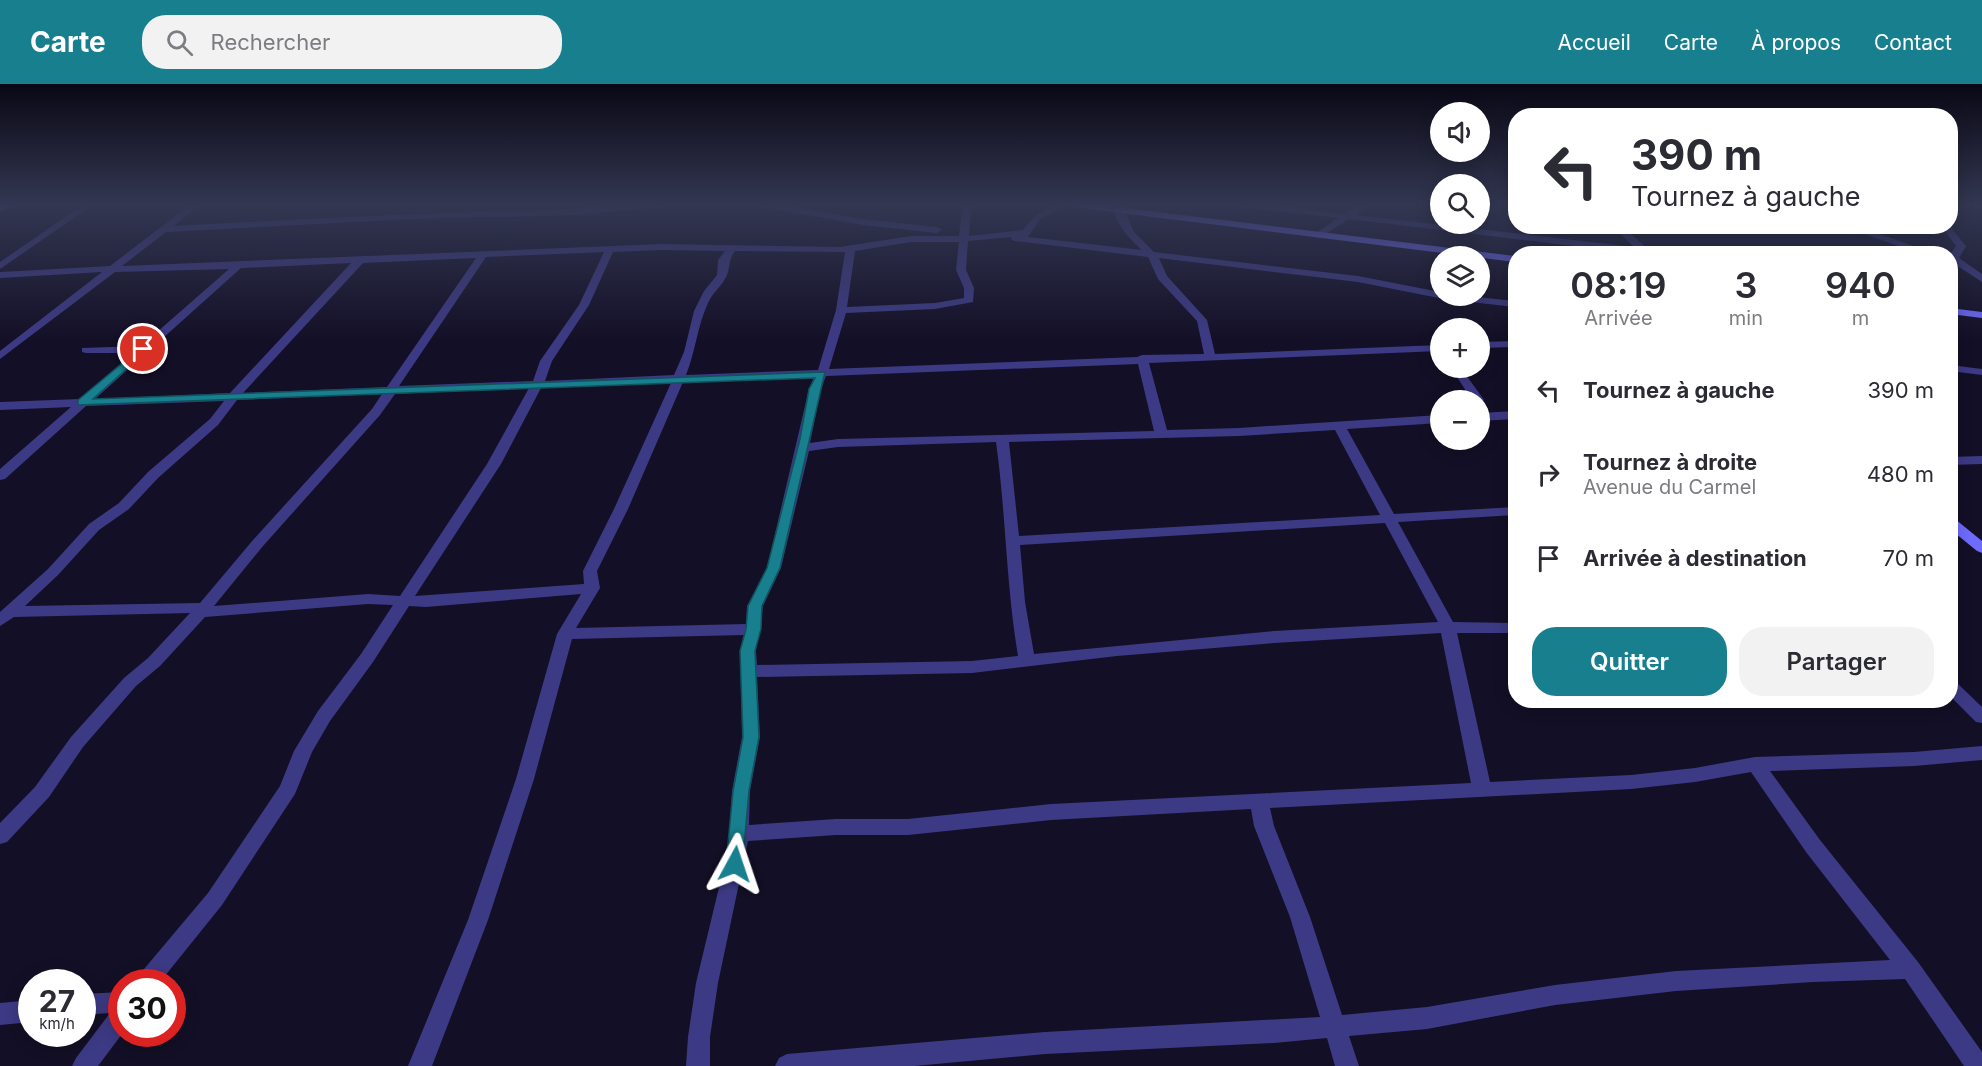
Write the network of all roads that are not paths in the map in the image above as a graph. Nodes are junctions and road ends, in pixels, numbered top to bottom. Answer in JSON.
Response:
{"nodes":[{"id":1,"x":610,"y":249,"type":"edge"},
{"id":2,"x":850,"y":249,"type":"edge"},
{"id":3,"x":23,"y":250,"type":"edge"},
{"id":4,"x":138,"y":250,"type":"edge"},
{"id":5,"x":589,"y":250,"type":"edge"},
{"id":6,"x":731,"y":250,"type":"edge"},
{"id":7,"x":963,"y":250,"type":"edge"},
{"id":8,"x":1113,"y":250,"type":"edge"},
{"id":9,"x":1147,"y":250,"type":"edge"},
{"id":10,"x":1440,"y":250,"type":"edge"},
{"id":11,"x":484,"y":254,"type":"junction"},
{"id":12,"x":1153,"y":256,"type":"junction"},
{"id":13,"x":1508,"y":258,"type":"edge"},
{"id":14,"x":361,"y":259,"type":"junction"},
{"id":15,"x":1958,"y":262,"type":"edge"},
{"id":16,"x":239,"y":265,"type":"junction"},
{"id":17,"x":0,"y":266,"type":"edge"},
{"id":18,"x":112,"y":270,"type":"junction"},
{"id":19,"x":0,"y":275,"type":"edge"},
{"id":20,"x":1982,"y":279,"type":"edge"},
{"id":21,"x":1430,"y":293,"type":"edge"},
{"id":22,"x":1490,"y":301,"type":"edge"},
{"id":23,"x":1508,"y":303,"type":"edge"},
{"id":24,"x":841,"y":310,"type":"junction"},
{"id":25,"x":1958,"y":312,"type":"edge"},
{"id":26,"x":1982,"y":315,"type":"edge"},
{"id":27,"x":1508,"y":344,"type":"edge"},
{"id":28,"x":1490,"y":345,"type":"edge"},
{"id":29,"x":1430,"y":348,"type":"edge"},
{"id":30,"x":143,"y":349,"type":"junction"},
{"id":31,"x":86,"y":350,"type":"dead end"},
{"id":32,"x":0,"y":356,"type":"edge"},
{"id":33,"x":1210,"y":356,"type":"junction"},
{"id":34,"x":1143,"y":358,"type":"junction"},
{"id":35,"x":1958,"y":369,"type":"edge"},
{"id":36,"x":1982,"y":372,"type":"edge"},
{"id":37,"x":822,"y":375,"type":"junction"},
{"id":38,"x":678,"y":379,"type":"junction"},
{"id":39,"x":537,"y":385,"type":"junction"},
{"id":40,"x":391,"y":390,"type":"junction"},
{"id":41,"x":234,"y":397,"type":"junction"},
{"id":42,"x":82,"y":402,"type":"junction"},
{"id":43,"x":0,"y":406,"type":"edge"},
{"id":44,"x":1508,"y":415,"type":"edge"},
{"id":45,"x":1490,"y":417,"type":"edge"},
{"id":46,"x":1430,"y":420,"type":"edge"},
{"id":47,"x":1339,"y":425,"type":"junction"},
{"id":48,"x":1161,"y":433,"type":"junction"},
{"id":49,"x":1002,"y":440,"type":"junction"},
{"id":50,"x":801,"y":448,"type":"junction"},
{"id":51,"x":1982,"y":460,"type":"edge"},
{"id":52,"x":1958,"y":461,"type":"edge"},
{"id":53,"x":0,"y":476,"type":"edge"},
{"id":54,"x":1508,"y":511,"type":"edge"},
{"id":55,"x":1389,"y":518,"type":"junction"},
{"id":56,"x":1958,"y":528,"type":"edge"},
{"id":57,"x":1011,"y":541,"type":"junction"},
{"id":58,"x":1982,"y":548,"type":"edge"},
{"id":59,"x":592,"y":588,"type":"junction"},
{"id":60,"x":404,"y":601,"type":"junction"},
{"id":61,"x":202,"y":610,"type":"junction"},
{"id":62,"x":3,"y":618,"type":"edge"},
{"id":63,"x":1448,"y":627,"type":"junction"},
{"id":64,"x":1508,"y":628,"type":"edge"},
{"id":65,"x":753,"y":629,"type":"junction"},
{"id":66,"x":565,"y":634,"type":"junction"},
{"id":67,"x":1027,"y":659,"type":"junction"},
{"id":68,"x":748,"y":671,"type":"junction"},
{"id":69,"x":1958,"y":694,"type":"edge"},
{"id":70,"x":1982,"y":717,"type":"edge"},
{"id":71,"x":1982,"y":753,"type":"edge"},
{"id":72,"x":1755,"y":764,"type":"junction"},
{"id":73,"x":1482,"y":789,"type":"junction"},
{"id":74,"x":1259,"y":802,"type":"junction"},
{"id":75,"x":738,"y":834,"type":"junction"},
{"id":76,"x":0,"y":836,"type":"edge"},
{"id":77,"x":158,"y":969,"type":"edge"},
{"id":78,"x":1910,"y":969,"type":"junction"},
{"id":79,"x":18,"y":1012,"type":"edge"},
{"id":80,"x":0,"y":1014,"type":"edge"},
{"id":81,"x":1336,"y":1027,"type":"junction"},
{"id":82,"x":108,"y":1034,"type":"edge"},
{"id":83,"x":84,"y":1066,"type":"edge"},
{"id":84,"x":420,"y":1066,"type":"edge"},
{"id":85,"x":698,"y":1066,"type":"edge"},
{"id":86,"x":787,"y":1066,"type":"edge"},
{"id":87,"x":1347,"y":1066,"type":"edge"},
{"id":88,"x":1978,"y":1066,"type":"edge"}],
"edges":[{"from":1,"to":39,"type":"street"},
{"from":2,"to":24,"type":"street"},
{"from":3,"to":17,"type":"street"},
{"from":4,"to":18,"type":"street"},
{"from":5,"to":11,"type":"street"},
{"from":6,"to":38,"type":"street"},
{"from":7,"to":24,"type":"street"},
{"from":8,"to":12,"type":"street"},
{"from":9,"to":12,"type":"street"},
{"from":10,"to":13,"type":"street"},
{"from":11,"to":14,"type":"street"},
{"from":11,"to":40,"type":"street"},
{"from":12,"to":21,"type":"street"},
{"from":12,"to":33,"type":"street"},
{"from":14,"to":16,"type":"street"},
{"from":14,"to":41,"type":"street"},
{"from":15,"to":20,"type":"street"},
{"from":16,"to":18,"type":"street"},
{"from":16,"to":30,"type":"street"},
{"from":18,"to":19,"type":"street"},
{"from":18,"to":32,"type":"street"},
{"from":22,"to":23,"type":"street"},
{"from":24,"to":37,"type":"street"},
{"from":25,"to":26,"type":"street"},
{"from":27,"to":28,"type":"street"},
{"from":29,"to":33,"type":"street"},
{"from":30,"to":31,"type":"street"},
{"from":30,"to":42,"type":"street"},
{"from":33,"to":34,"type":"street"},
{"from":34,"to":37,"type":"street"},
{"from":34,"to":48,"type":"street"},
{"from":35,"to":36,"type":"street"},
{"from":37,"to":38,"type":"street"},
{"from":37,"to":50,"type":"street"},
{"from":38,"to":39,"type":"street"},
{"from":38,"to":59,"type":"street"},
{"from":39,"to":40,"type":"street"},
{"from":39,"to":60,"type":"street"},
{"from":40,"to":41,"type":"street"},
{"from":40,"to":61,"type":"street"},
{"from":41,"to":42,"type":"street"},
{"from":41,"to":62,"type":"street"},
{"from":42,"to":43,"type":"street"},
{"from":42,"to":53,"type":"street"},
{"from":44,"to":45,"type":"street"},
{"from":46,"to":47,"type":"street"},
{"from":47,"to":48,"type":"street"},
{"from":47,"to":55,"type":"street"},
{"from":48,"to":49,"type":"street"},
{"from":49,"to":50,"type":"street"},
{"from":49,"to":57,"type":"street"},
{"from":50,"to":65,"type":"street"},
{"from":51,"to":52,"type":"street"},
{"from":54,"to":55,"type":"street"},
{"from":55,"to":57,"type":"street"},
{"from":55,"to":63,"type":"street"},
{"from":56,"to":58,"type":"street"},
{"from":57,"to":67,"type":"street"},
{"from":59,"to":60,"type":"street"},
{"from":59,"to":66,"type":"street"},
{"from":60,"to":61,"type":"street"},
{"from":60,"to":77,"type":"street"},
{"from":61,"to":62,"type":"street"},
{"from":61,"to":76,"type":"street"},
{"from":63,"to":64,"type":"street"},
{"from":63,"to":67,"type":"street"},
{"from":63,"to":73,"type":"street"},
{"from":65,"to":66,"type":"street"},
{"from":65,"to":68,"type":"street"},
{"from":66,"to":84,"type":"street"},
{"from":67,"to":68,"type":"street"},
{"from":68,"to":75,"type":"street"},
{"from":69,"to":70,"type":"street"},
{"from":71,"to":72,"type":"street"},
{"from":72,"to":73,"type":"street"},
{"from":72,"to":78,"type":"street"},
{"from":73,"to":74,"type":"street"},
{"from":74,"to":75,"type":"street"},
{"from":74,"to":81,"type":"street"},
{"from":75,"to":85,"type":"street"},
{"from":78,"to":81,"type":"street"},
{"from":78,"to":88,"type":"street"},
{"from":79,"to":80,"type":"street"},
{"from":81,"to":86,"type":"street"},
{"from":81,"to":87,"type":"street"},
{"from":82,"to":83,"type":"street"}]}
